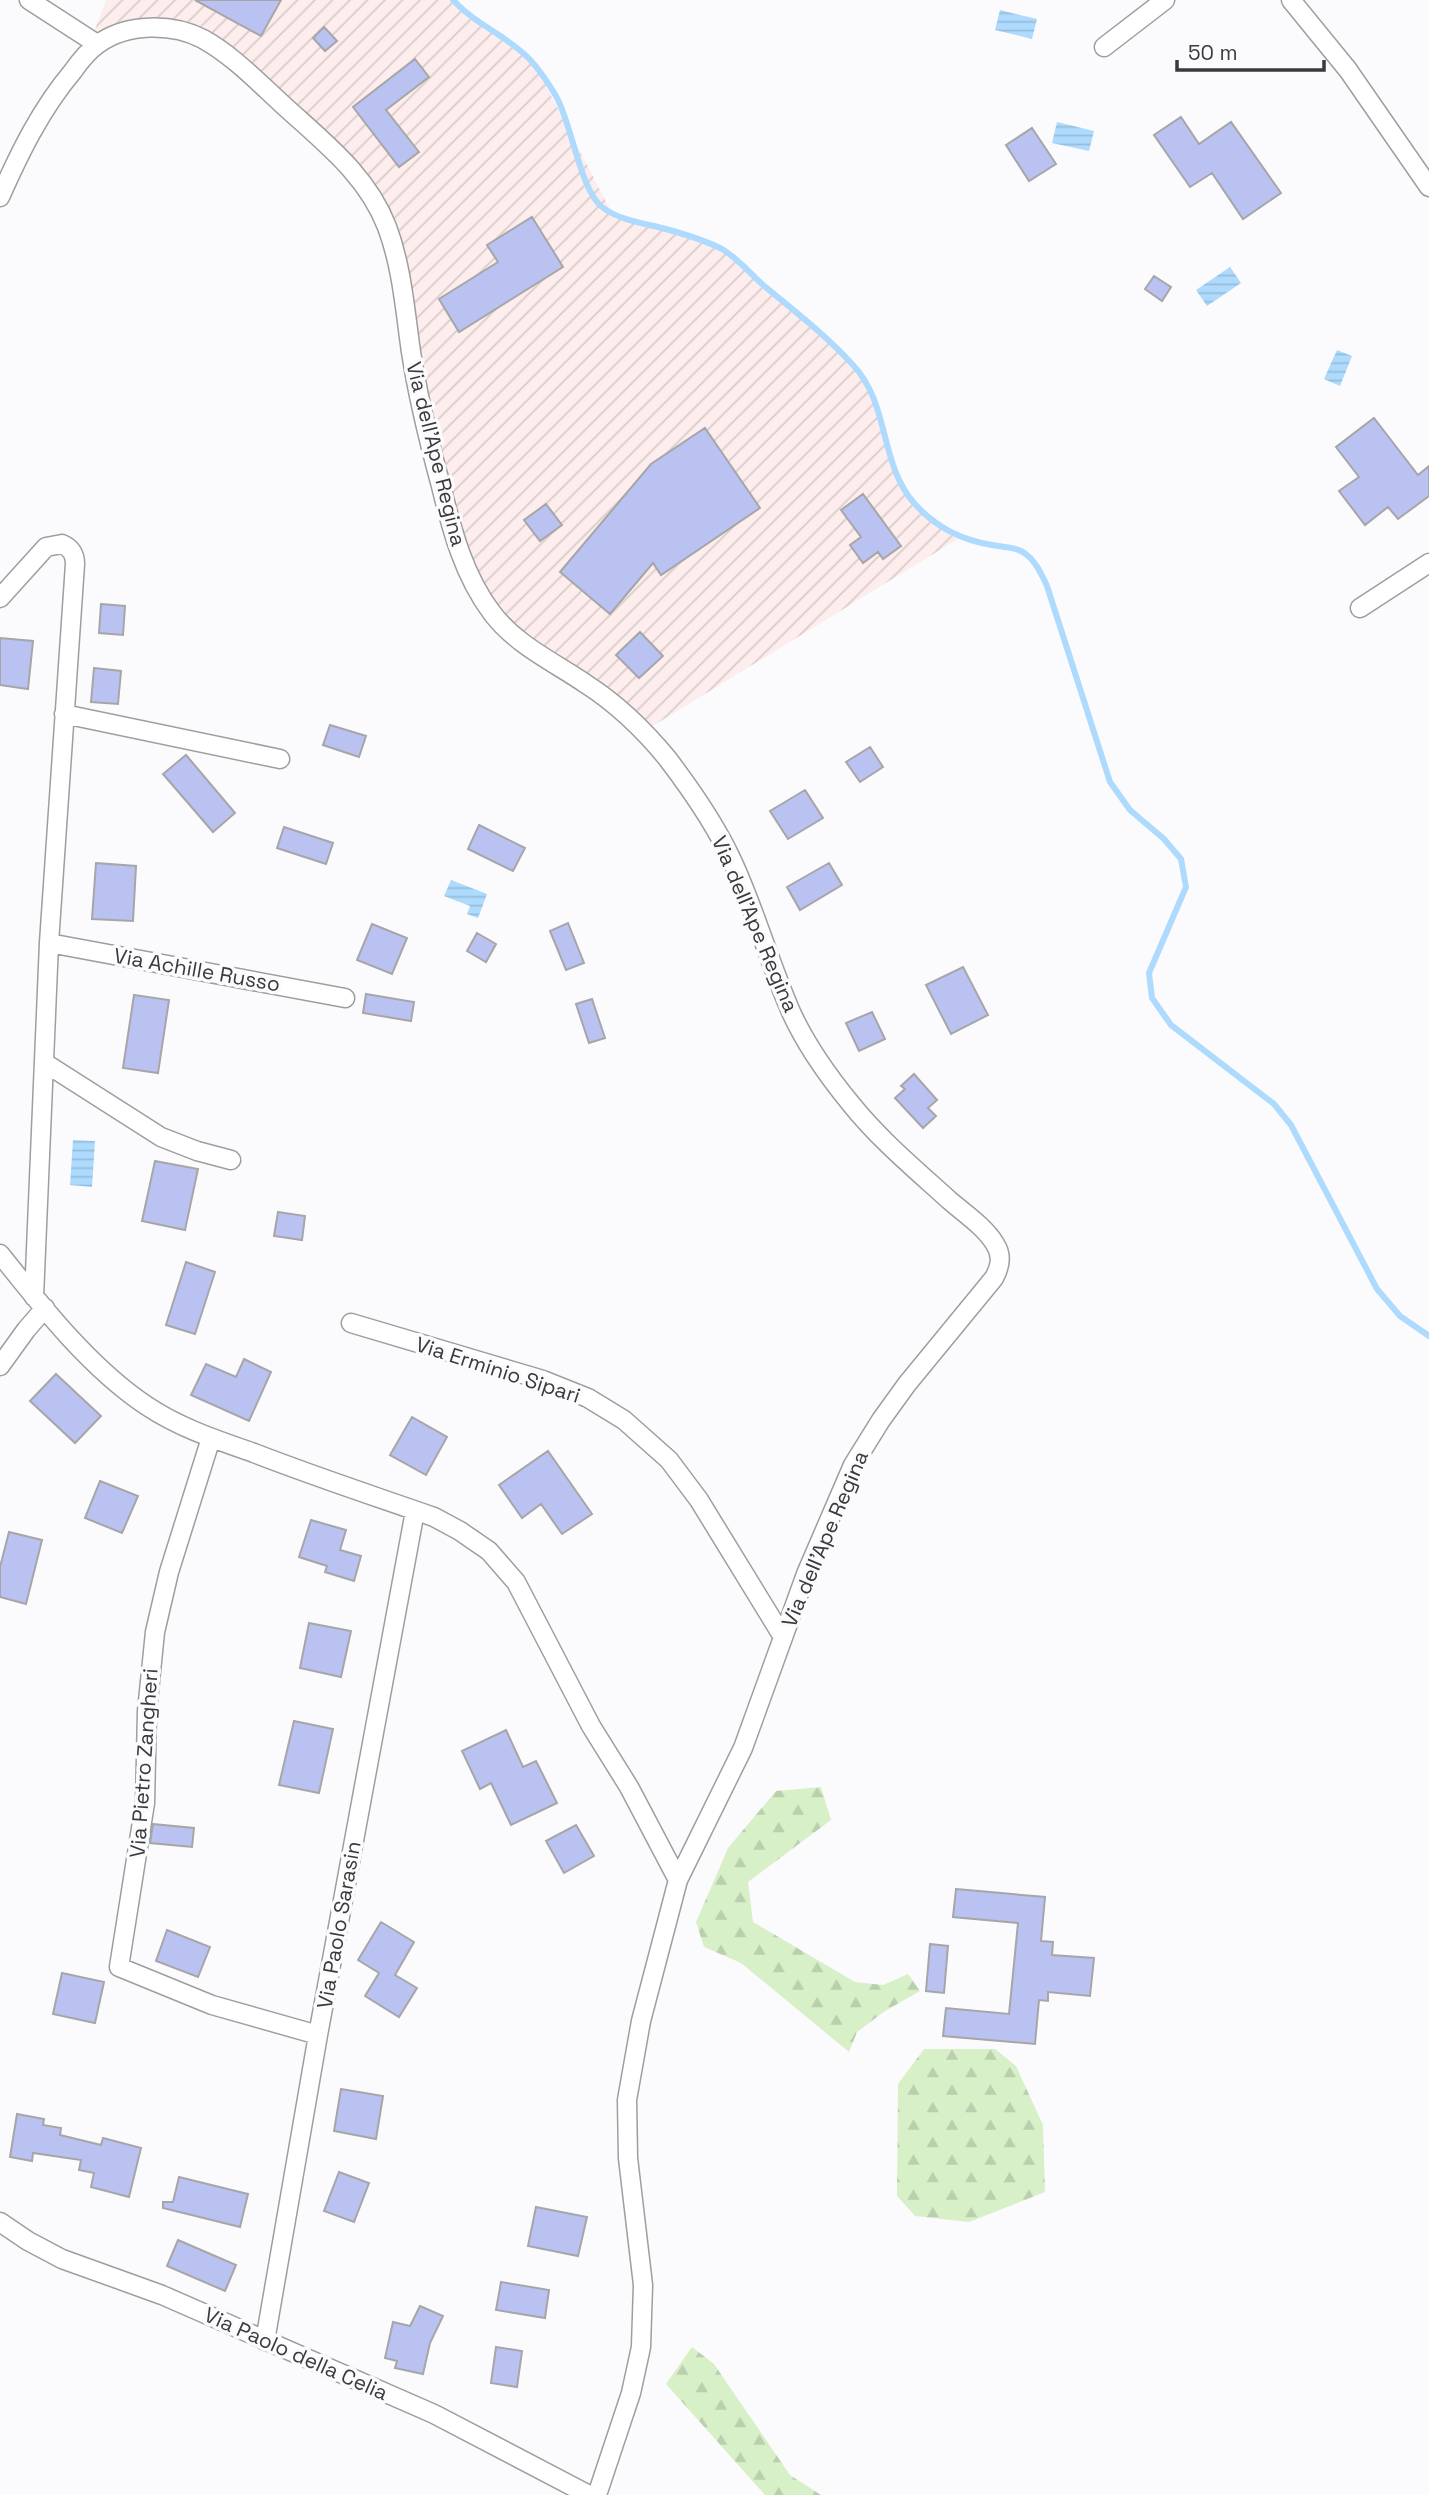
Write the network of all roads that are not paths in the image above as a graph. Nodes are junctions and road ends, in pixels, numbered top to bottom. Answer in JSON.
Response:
{"nodes":[{"id":1,"x":29,"y":0,"type":"edge"},
{"id":2,"x":1165,"y":0,"type":"edge"},
{"id":3,"x":1291,"y":0,"type":"edge"},
{"id":4,"x":97,"y":44,"type":"junction"},
{"id":5,"x":1104,"y":47,"type":"dead end"},
{"id":6,"x":1429,"y":187,"type":"edge"},
{"id":7,"x":0,"y":197,"type":"edge"},
{"id":8,"x":1429,"y":563,"type":"edge"},
{"id":9,"x":0,"y":598,"type":"edge"},
{"id":10,"x":1360,"y":608,"type":"dead end"},
{"id":11,"x":64,"y":714,"type":"junction"},
{"id":12,"x":280,"y":759,"type":"dead end"},
{"id":13,"x":50,"y":943,"type":"junction"},
{"id":14,"x":345,"y":998,"type":"dead end"},
{"id":15,"x":45,"y":1063,"type":"junction"},
{"id":16,"x":231,"y":1160,"type":"dead end"},
{"id":17,"x":0,"y":1254,"type":"edge"},
{"id":18,"x":40,"y":1303,"type":"junction"},
{"id":19,"x":351,"y":1323,"type":"dead end"},
{"id":20,"x":0,"y":1366,"type":"edge"},
{"id":21,"x":211,"y":1438,"type":"junction"},
{"id":22,"x":415,"y":1511,"type":"junction"},
{"id":23,"x":783,"y":1637,"type":"junction"},
{"id":24,"x":678,"y":1880,"type":"junction"},
{"id":25,"x":318,"y":2035,"type":"junction"},
{"id":26,"x":0,"y":2222,"type":"edge"},
{"id":27,"x":265,"y":2341,"type":"junction"},
{"id":28,"x":589,"y":2495,"type":"edge"},
{"id":29,"x":597,"y":2495,"type":"edge"}],
"edges":[{"from":1,"to":4,"type":"street"},
{"from":2,"to":5,"type":"street"},
{"from":3,"to":6,"type":"street"},
{"from":4,"to":7,"type":"street","name":"Via dell'Ape Regina"},
{"from":4,"to":23,"type":"street","name":"Via dell'Ape Regina"},
{"from":8,"to":10,"type":"street"},
{"from":9,"to":11,"type":"street"},
{"from":11,"to":12,"type":"street"},
{"from":11,"to":13,"type":"street"},
{"from":13,"to":14,"type":"street","name":"Via Achille Russo"},
{"from":13,"to":15,"type":"street"},
{"from":15,"to":16,"type":"street"},
{"from":15,"to":18,"type":"street"},
{"from":17,"to":18,"type":"street"},
{"from":18,"to":20,"type":"street"},
{"from":18,"to":21,"type":"street"},
{"from":19,"to":23,"type":"street","name":"Via Erminio Sipari"},
{"from":21,"to":22,"type":"street"},
{"from":21,"to":25,"type":"street","name":"Via Pietro Zangheri"},
{"from":22,"to":24,"type":"street"},
{"from":22,"to":25,"type":"street","name":"Via Paolo Sarasin"},
{"from":23,"to":24,"type":"street","name":"Via dell'Ape Regina"},
{"from":24,"to":29,"type":"street","name":"Via dell'Ape Regina"},
{"from":25,"to":27,"type":"street","name":"Via Paolo Sarasin"},
{"from":26,"to":27,"type":"street","name":"Via Paolo della Celia"},
{"from":27,"to":28,"type":"street","name":"Via Paolo della Celia"}]}
